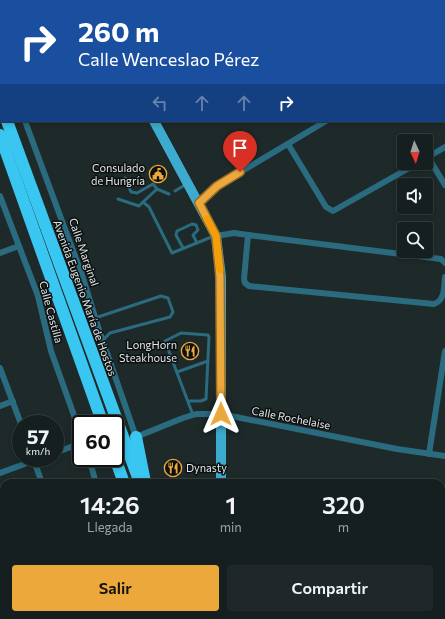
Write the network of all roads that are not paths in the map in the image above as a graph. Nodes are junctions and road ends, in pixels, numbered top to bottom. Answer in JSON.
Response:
{"nodes":[{"id":1,"x":7,"y":122,"type":"edge"},
{"id":2,"x":25,"y":122,"type":"edge"},
{"id":3,"x":155,"y":122,"type":"edge"},
{"id":4,"x":324,"y":122,"type":"edge"},
{"id":5,"x":0,"y":136,"type":"edge"},
{"id":6,"x":288,"y":144,"type":"junction"},
{"id":7,"x":445,"y":147,"type":"edge"},
{"id":8,"x":3,"y":151,"type":"edge"},
{"id":9,"x":433,"y":154,"type":"edge"},
{"id":10,"x":433,"y":167,"type":"edge"},
{"id":11,"x":406,"y":170,"type":"edge"},
{"id":12,"x":125,"y":178,"type":"dead end"},
{"id":13,"x":188,"y":183,"type":"junction"},
{"id":14,"x":445,"y":184,"type":"edge"},
{"id":15,"x":157,"y":189,"type":"junction"},
{"id":16,"x":175,"y":191,"type":"dead end"},
{"id":17,"x":168,"y":194,"type":"dead end"},
{"id":18,"x":0,"y":196,"type":"edge"},
{"id":19,"x":118,"y":199,"type":"dead end"},
{"id":20,"x":143,"y":202,"type":"junction"},
{"id":21,"x":199,"y":203,"type":"junction"},
{"id":22,"x":248,"y":235,"type":"junction"},
{"id":23,"x":216,"y":236,"type":"junction"},
{"id":24,"x":197,"y":243,"type":"junction"},
{"id":25,"x":19,"y":246,"type":"junction"},
{"id":26,"x":183,"y":248,"type":"junction"},
{"id":27,"x":0,"y":253,"type":"edge"},
{"id":28,"x":445,"y":263,"type":"edge"},
{"id":29,"x":445,"y":277,"type":"edge"},
{"id":30,"x":95,"y":318,"type":"junction"},
{"id":31,"x":102,"y":340,"type":"junction"},
{"id":32,"x":445,"y":351,"type":"edge"},
{"id":33,"x":208,"y":361,"type":"junction"},
{"id":34,"x":0,"y":368,"type":"edge"},
{"id":35,"x":177,"y":372,"type":"junction"},
{"id":36,"x":13,"y":401,"type":"junction"},
{"id":37,"x":188,"y":401,"type":"junction"},
{"id":38,"x":0,"y":406,"type":"edge"},
{"id":39,"x":221,"y":414,"type":"junction"},
{"id":40,"x":18,"y":415,"type":"edge"},
{"id":41,"x":74,"y":415,"type":"edge"},
{"id":42,"x":100,"y":415,"type":"edge"},
{"id":43,"x":193,"y":415,"type":"junction"},
{"id":44,"x":136,"y":437,"type":"junction"},
{"id":45,"x":429,"y":454,"type":"junction"},
{"id":46,"x":445,"y":456,"type":"edge"},
{"id":47,"x":15,"y":467,"type":"edge"},
{"id":48,"x":37,"y":467,"type":"edge"},
{"id":49,"x":91,"y":467,"type":"edge"},
{"id":50,"x":118,"y":467,"type":"edge"},
{"id":51,"x":0,"y":473,"type":"edge"},
{"id":52,"x":41,"y":479,"type":"edge"},
{"id":53,"x":95,"y":479,"type":"edge"},
{"id":54,"x":123,"y":479,"type":"edge"},
{"id":55,"x":139,"y":479,"type":"edge"},
{"id":56,"x":145,"y":479,"type":"edge"},
{"id":57,"x":220,"y":479,"type":"edge"}],
"edges":[{"from":1,"to":55,"type":"highway","name":"Avenida Eugenio María de Hostos"},
{"from":2,"to":30,"type":"street","name":"Calle Marginal"},
{"from":3,"to":13,"type":"main road"},
{"from":4,"to":6,"type":"street"},
{"from":5,"to":8,"type":"highway"},
{"from":6,"to":11,"type":"street"},
{"from":6,"to":21,"type":"street"},
{"from":7,"to":9,"type":"street"},
{"from":8,"to":42,"type":"highway"},
{"from":10,"to":14,"type":"street"},
{"from":12,"to":15,"type":"lane"},
{"from":13,"to":16,"type":"lane"},
{"from":13,"to":21,"type":"main road"},
{"from":15,"to":17,"type":"lane"},
{"from":15,"to":20,"type":"lane"},
{"from":18,"to":25,"type":"street","name":"Calle Castilla"},
{"from":19,"to":20,"type":"lane"},
{"from":20,"to":26,"type":"lane"},
{"from":21,"to":23,"type":"main road"},
{"from":22,"to":23,"type":"street"},
{"from":22,"to":28,"type":"street"},
{"from":22,"to":29,"type":"street"},
{"from":23,"to":24,"type":"lane"},
{"from":23,"to":39,"type":"main road"},
{"from":24,"to":26,"type":"lane"},
{"from":24,"to":26,"type":"lane"},
{"from":25,"to":27,"type":"street"},
{"from":25,"to":41,"type":"street","name":"Calle Castilla"},
{"from":30,"to":31,"type":"street","name":"Calle Marginal"},
{"from":30,"to":31,"type":"lane"},
{"from":31,"to":44,"type":"street","name":"Calle Marginal"},
{"from":32,"to":45,"type":"street"},
{"from":33,"to":35,"type":"lane"},
{"from":33,"to":35,"type":"lane"},
{"from":33,"to":37,"type":"lane"},
{"from":34,"to":36,"type":"street"},
{"from":35,"to":37,"type":"lane"},
{"from":36,"to":38,"type":"street"},
{"from":36,"to":40,"type":"street"},
{"from":37,"to":43,"type":"lane"},
{"from":39,"to":43,"type":"street","name":"Calle Rochelaise"},
{"from":39,"to":45,"type":"street","name":"Calle Rochelaise"},
{"from":39,"to":57,"type":"main road"},
{"from":43,"to":44,"type":"street","name":"Calle Rochelaise"},
{"from":44,"to":56,"type":"highway"},
{"from":45,"to":46,"type":"street","name":"Calle Rochelaise"},
{"from":47,"to":51,"type":"street"},
{"from":48,"to":52,"type":"street"},
{"from":49,"to":53,"type":"street"},
{"from":50,"to":54,"type":"highway"}]}
